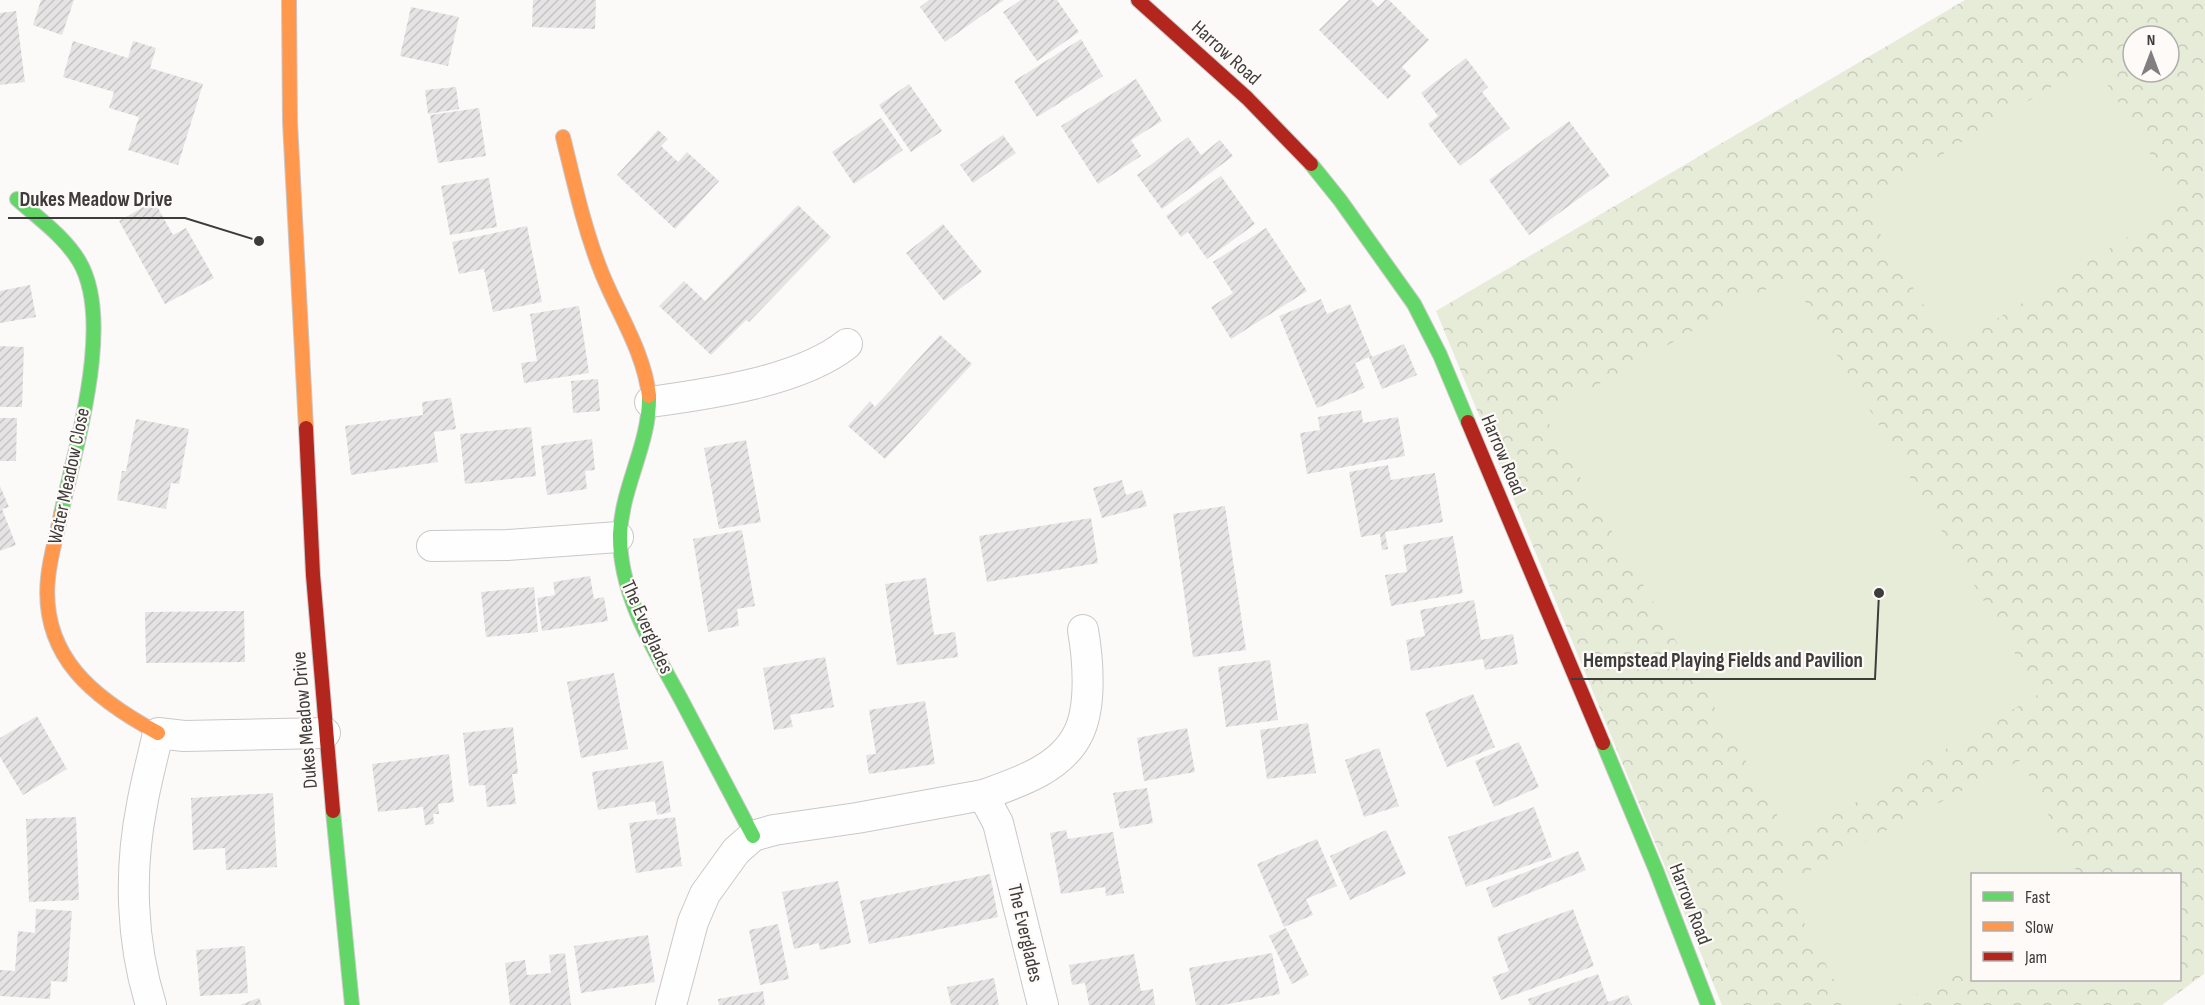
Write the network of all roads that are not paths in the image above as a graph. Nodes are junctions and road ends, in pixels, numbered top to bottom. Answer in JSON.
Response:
{"nodes":[{"id":1,"x":289,"y":0,"type":"edge"},
{"id":2,"x":1138,"y":0,"type":"edge"},
{"id":3,"x":563,"y":137,"type":"dead end"},
{"id":4,"x":17,"y":199,"type":"dead end"},
{"id":5,"x":847,"y":344,"type":"dead end"},
{"id":6,"x":650,"y":402,"type":"junction"},
{"id":7,"x":618,"y":537,"type":"junction"},
{"id":8,"x":432,"y":546,"type":"dead end"},
{"id":9,"x":1083,"y":630,"type":"dead end"},
{"id":10,"x":158,"y":733,"type":"junction"},
{"id":11,"x":325,"y":734,"type":"junction"},
{"id":12,"x":983,"y":795,"type":"junction"},
{"id":13,"x":753,"y":836,"type":"junction"},
{"id":14,"x":151,"y":1005,"type":"edge"},
{"id":15,"x":352,"y":1005,"type":"edge"},
{"id":16,"x":671,"y":1005,"type":"edge"},
{"id":17,"x":1043,"y":1005,"type":"edge"},
{"id":18,"x":1708,"y":1005,"type":"edge"}],
"edges":[{"from":1,"to":11,"type":"street","name":"Dukes Meadow Drive"},
{"from":2,"to":18,"type":"street","name":"Harrow Road"},
{"from":3,"to":6,"type":"street","name":"The Everglades"},
{"from":4,"to":10,"type":"street","name":"Water Meadow Close"},
{"from":5,"to":6,"type":"street"},
{"from":6,"to":7,"type":"street","name":"The Everglades"},
{"from":7,"to":8,"type":"street"},
{"from":7,"to":13,"type":"street","name":"The Everglades"},
{"from":9,"to":12,"type":"street"},
{"from":10,"to":11,"type":"street","name":"Water Meadow Close"},
{"from":10,"to":14,"type":"street"},
{"from":11,"to":15,"type":"street","name":"Dukes Meadow Drive"},
{"from":12,"to":13,"type":"street"},
{"from":12,"to":17,"type":"street","name":"The Everglades"},
{"from":13,"to":16,"type":"street"}]}
